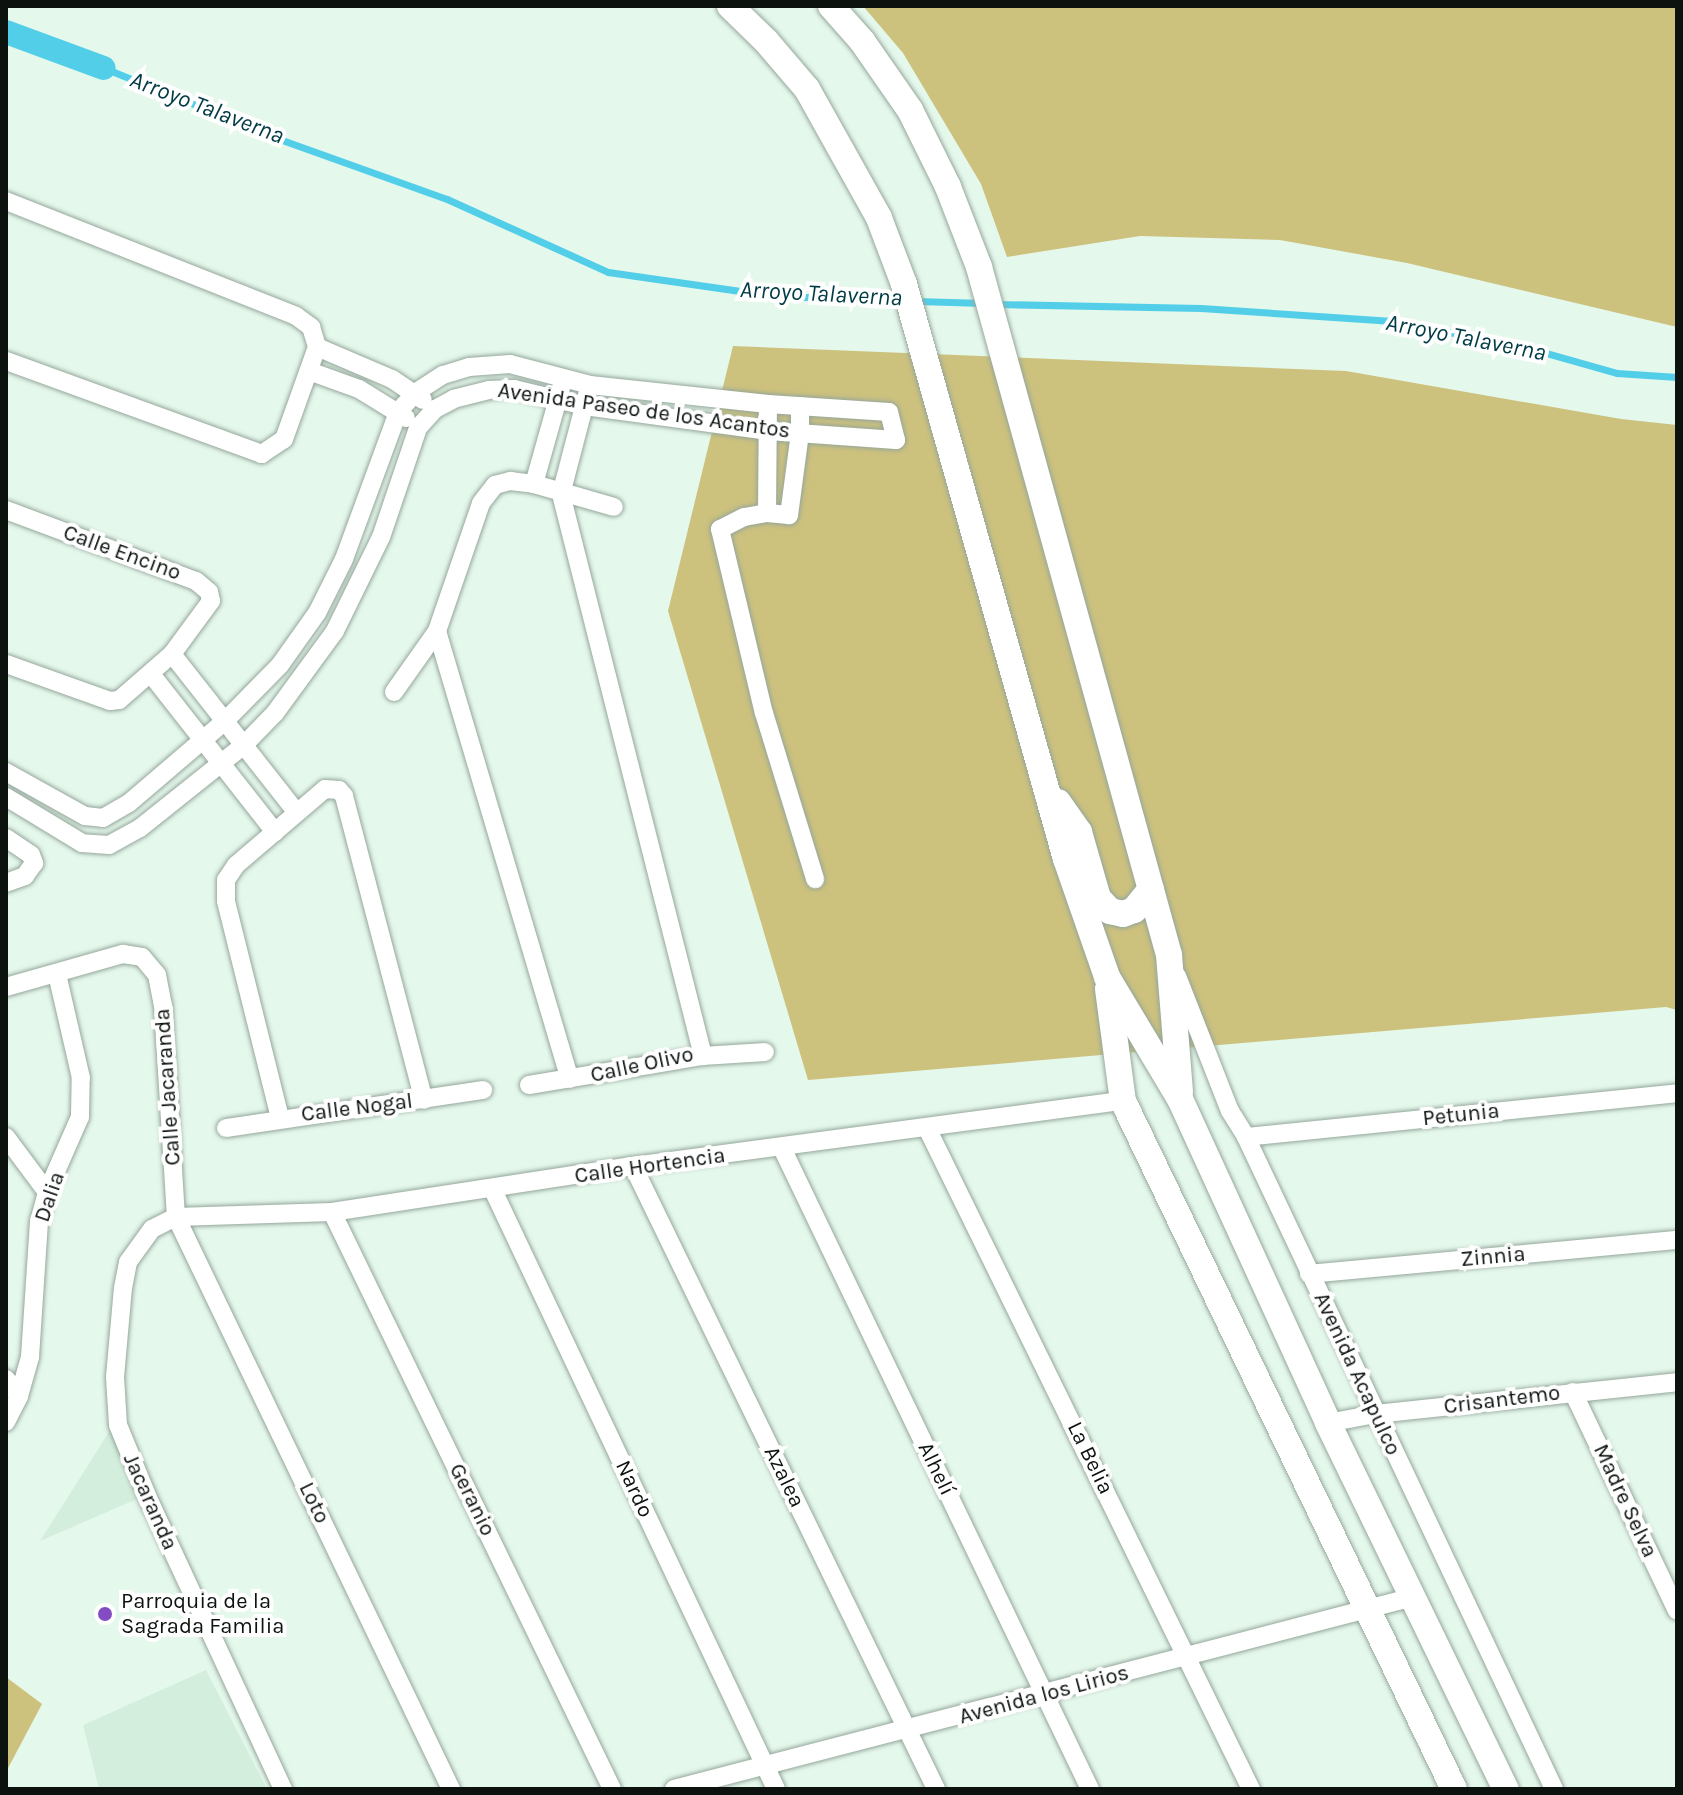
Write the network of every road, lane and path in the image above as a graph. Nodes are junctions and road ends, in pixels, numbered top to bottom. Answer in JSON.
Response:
{"nodes":[{"id":1,"x":730,"y":6,"type":"edge"},
{"id":2,"x":831,"y":6,"type":"edge"},
{"id":3,"x":6,"y":201,"type":"edge"},
{"id":4,"x":317,"y":347,"type":"junction"},
{"id":5,"x":6,"y":361,"type":"edge"},
{"id":6,"x":309,"y":371,"type":"junction"},
{"id":7,"x":564,"y":378,"type":"junction"},
{"id":8,"x":590,"y":385,"type":"junction"},
{"id":9,"x":415,"y":393,"type":"junction"},
{"id":10,"x":558,"y":399,"type":"junction"},
{"id":11,"x":768,"y":404,"type":"junction"},
{"id":12,"x":585,"y":406,"type":"junction"},
{"id":13,"x":800,"y":406,"type":"junction"},
{"id":14,"x":435,"y":409,"type":"junction"},
{"id":15,"x":398,"y":412,"type":"junction"},
{"id":16,"x":418,"y":428,"type":"junction"},
{"id":17,"x":769,"y":431,"type":"junction"},
{"id":18,"x":800,"y":433,"type":"junction"},
{"id":19,"x":534,"y":484,"type":"junction"},
{"id":20,"x":561,"y":494,"type":"junction"},
{"id":21,"x":614,"y":507,"type":"dead end"},
{"id":22,"x":6,"y":510,"type":"edge"},
{"id":23,"x":767,"y":513,"type":"junction"},
{"id":24,"x":437,"y":631,"type":"junction"},
{"id":25,"x":172,"y":654,"type":"junction"},
{"id":26,"x":6,"y":664,"type":"edge"},
{"id":27,"x":151,"y":674,"type":"junction"},
{"id":28,"x":394,"y":692,"type":"dead end"},
{"id":29,"x":225,"y":721,"type":"junction"},
{"id":30,"x":203,"y":741,"type":"junction"},
{"id":31,"x":244,"y":745,"type":"junction"},
{"id":32,"x":222,"y":764,"type":"junction"},
{"id":33,"x":6,"y":772,"type":"edge"},
{"id":34,"x":1047,"y":790,"type":"junction"},
{"id":35,"x":6,"y":797,"type":"edge"},
{"id":36,"x":297,"y":813,"type":"junction"},
{"id":37,"x":275,"y":832,"type":"junction"},
{"id":38,"x":6,"y":838,"type":"edge"},
{"id":39,"x":815,"y":879,"type":"dead end"},
{"id":40,"x":6,"y":883,"type":"edge"},
{"id":41,"x":1151,"y":889,"type":"junction"},
{"id":42,"x":1169,"y":955,"type":"junction"},
{"id":43,"x":57,"y":974,"type":"junction"},
{"id":44,"x":1107,"y":977,"type":"junction"},
{"id":45,"x":6,"y":987,"type":"edge"},
{"id":46,"x":765,"y":1052,"type":"dead end"},
{"id":47,"x":703,"y":1056,"type":"junction"},
{"id":48,"x":570,"y":1079,"type":"junction"},
{"id":49,"x":529,"y":1085,"type":"dead end"},
{"id":50,"x":483,"y":1090,"type":"dead end"},
{"id":51,"x":1677,"y":1093,"type":"edge"},
{"id":52,"x":1180,"y":1099,"type":"junction"},
{"id":53,"x":424,"y":1100,"type":"junction"},
{"id":54,"x":1123,"y":1101,"type":"junction"},
{"id":55,"x":280,"y":1118,"type":"junction"},
{"id":56,"x":226,"y":1128,"type":"dead end"},
{"id":57,"x":927,"y":1128,"type":"junction"},
{"id":58,"x":6,"y":1137,"type":"edge"},
{"id":59,"x":1246,"y":1137,"type":"junction"},
{"id":60,"x":782,"y":1148,"type":"junction"},
{"id":61,"x":633,"y":1166,"type":"junction"},
{"id":62,"x":493,"y":1190,"type":"junction"},
{"id":63,"x":47,"y":1192,"type":"junction"},
{"id":64,"x":332,"y":1212,"type":"junction"},
{"id":65,"x":176,"y":1217,"type":"junction"},
{"id":66,"x":1677,"y":1240,"type":"edge"},
{"id":67,"x":1309,"y":1274,"type":"junction"},
{"id":68,"x":6,"y":1379,"type":"edge"},
{"id":69,"x":1677,"y":1382,"type":"edge"},
{"id":70,"x":1573,"y":1392,"type":"junction"},
{"id":71,"x":19,"y":1396,"type":"junction"},
{"id":72,"x":1375,"y":1414,"type":"junction"},
{"id":73,"x":6,"y":1422,"type":"edge"},
{"id":74,"x":1328,"y":1423,"type":"junction"},
{"id":75,"x":1413,"y":1597,"type":"junction"},
{"id":76,"x":1366,"y":1609,"type":"junction"},
{"id":77,"x":1677,"y":1611,"type":"edge"},
{"id":78,"x":1187,"y":1656,"type":"junction"},
{"id":79,"x":1044,"y":1695,"type":"junction"},
{"id":80,"x":908,"y":1731,"type":"junction"},
{"id":81,"x":764,"y":1764,"type":"junction"},
{"id":82,"x":283,"y":1789,"type":"edge"},
{"id":83,"x":451,"y":1789,"type":"edge"},
{"id":84,"x":612,"y":1789,"type":"edge"},
{"id":85,"x":674,"y":1789,"type":"edge"},
{"id":86,"x":776,"y":1789,"type":"edge"},
{"id":87,"x":936,"y":1789,"type":"edge"},
{"id":88,"x":1090,"y":1789,"type":"edge"},
{"id":89,"x":1251,"y":1789,"type":"edge"},
{"id":90,"x":1454,"y":1789,"type":"edge"},
{"id":91,"x":1506,"y":1789,"type":"edge"},
{"id":92,"x":1554,"y":1789,"type":"edge"}],
"edges":[{"from":1,"to":34,"type":"street"},
{"from":2,"to":41,"type":"street"},
{"from":3,"to":4,"type":"street"},
{"from":4,"to":6,"type":"street"},
{"from":4,"to":9,"type":"street"},
{"from":5,"to":6,"type":"street"},
{"from":6,"to":15,"type":"street"},
{"from":7,"to":8,"type":"street","name":"Avenida Paseo de los Acantos"},
{"from":7,"to":9,"type":"street","name":"Avenida Paseo de los Acantos"},
{"from":7,"to":10,"type":"street"},
{"from":8,"to":11,"type":"street","name":"Avenida Paseo de los Acantos"},
{"from":8,"to":12,"type":"street","name":"Calle Olivo"},
{"from":9,"to":14,"type":"street"},
{"from":9,"to":15,"type":"street","name":"Avenida Paseo de los Acantos"},
{"from":10,"to":12,"type":"street","name":"Avenida Paseo de los Acantos"},
{"from":10,"to":14,"type":"street","name":"Avenida Paseo de los Acantos"},
{"from":10,"to":19,"type":"street"},
{"from":11,"to":13,"type":"street","name":"Avenida Paseo de los Acantos"},
{"from":11,"to":17,"type":"street"},
{"from":12,"to":17,"type":"street","name":"Avenida Paseo de los Acantos"},
{"from":12,"to":20,"type":"street","name":"Calle Olivo"},
{"from":13,"to":18,"type":"street"},
{"from":13,"to":18,"type":"street","name":"Avenida Paseo de los Acantos"},
{"from":14,"to":16,"type":"street","name":"Avenida Paseo de los Acantos"},
{"from":15,"to":16,"type":"street"},
{"from":15,"to":29,"type":"street","name":"Avenida Paseo de los Acantos"},
{"from":16,"to":31,"type":"street","name":"Avenida Paseo de los Acantos"},
{"from":17,"to":18,"type":"street","name":"Avenida Paseo de los Acantos"},
{"from":17,"to":23,"type":"street"},
{"from":18,"to":23,"type":"street"},
{"from":19,"to":20,"type":"street"},
{"from":19,"to":24,"type":"street"},
{"from":20,"to":21,"type":"street"},
{"from":20,"to":47,"type":"street","name":"Calle Olivo"},
{"from":22,"to":25,"type":"street","name":"Calle Encino"},
{"from":23,"to":39,"type":"street"},
{"from":24,"to":28,"type":"street"},
{"from":24,"to":48,"type":"street","name":"Calle Olivo"},
{"from":25,"to":27,"type":"street","name":"Calle Encino"},
{"from":25,"to":29,"type":"street"},
{"from":26,"to":27,"type":"street","name":"Calle Encino"},
{"from":27,"to":30,"type":"street"},
{"from":29,"to":30,"type":"street","name":"Avenida Paseo de los Acantos"},
{"from":29,"to":31,"type":"street"},
{"from":30,"to":32,"type":"street"},
{"from":30,"to":33,"type":"street","name":"Avenida Paseo de los Acantos"},
{"from":31,"to":32,"type":"street","name":"Avenida Paseo de los Acantos"},
{"from":31,"to":36,"type":"street"},
{"from":32,"to":35,"type":"street","name":"Avenida Paseo de los Acantos"},
{"from":32,"to":37,"type":"street"},
{"from":34,"to":41,"type":"street"},
{"from":34,"to":44,"type":"street"},
{"from":36,"to":37,"type":"street","name":"Calle Nogal"},
{"from":36,"to":53,"type":"street","name":"Calle Nogal"},
{"from":37,"to":55,"type":"street","name":"Calle Nogal"},
{"from":38,"to":40,"type":"street"},
{"from":41,"to":42,"type":"street"},
{"from":42,"to":52,"type":"street"},
{"from":42,"to":59,"type":"street","name":"Avenida Acapulco"},
{"from":43,"to":45,"type":"street"},
{"from":43,"to":63,"type":"street","name":"Dalia"},
{"from":43,"to":65,"type":"street","name":"Calle Jacaranda"},
{"from":44,"to":52,"type":"street"},
{"from":44,"to":54,"type":"street"},
{"from":46,"to":47,"type":"street"},
{"from":47,"to":48,"type":"street","name":"Calle Olivo"},
{"from":48,"to":49,"type":"street"},
{"from":50,"to":53,"type":"street"},
{"from":51,"to":59,"type":"street","name":"Petunia"},
{"from":52,"to":74,"type":"street"},
{"from":53,"to":55,"type":"street","name":"Calle Nogal"},
{"from":54,"to":57,"type":"street","name":"Calle Hortencia"},
{"from":54,"to":76,"type":"street"},
{"from":55,"to":56,"type":"street"},
{"from":57,"to":60,"type":"street","name":"Calle Hortencia"},
{"from":57,"to":78,"type":"street","name":"La Belia"},
{"from":58,"to":63,"type":"street"},
{"from":59,"to":67,"type":"street","name":"Avenida Acapulco"},
{"from":60,"to":61,"type":"street","name":"Calle Hortencia"},
{"from":60,"to":79,"type":"street","name":"Alhelí"},
{"from":61,"to":62,"type":"street","name":"Calle Hortencia"},
{"from":61,"to":80,"type":"street","name":"Azalea"},
{"from":62,"to":64,"type":"street","name":"Calle Hortencia"},
{"from":62,"to":81,"type":"street","name":"Nardo"},
{"from":63,"to":71,"type":"street","name":"Dalia"},
{"from":64,"to":65,"type":"street","name":"Calle Hortencia"},
{"from":64,"to":84,"type":"street","name":"Geranio"},
{"from":65,"to":82,"type":"street","name":"Jacaranda"},
{"from":65,"to":83,"type":"street","name":"Loto"},
{"from":66,"to":67,"type":"street","name":"Zinnia"},
{"from":67,"to":72,"type":"street","name":"Avenida Acapulco"},
{"from":68,"to":71,"type":"street"},
{"from":69,"to":70,"type":"street","name":"Crisantemo"},
{"from":70,"to":72,"type":"street","name":"Crisantemo"},
{"from":70,"to":77,"type":"street","name":"Madre Selva"},
{"from":71,"to":73,"type":"street","name":"Dalia"},
{"from":72,"to":74,"type":"street","name":"Crisantemo"},
{"from":72,"to":92,"type":"street","name":"Avenida Acapulco"},
{"from":74,"to":75,"type":"street"},
{"from":75,"to":76,"type":"street","name":"Avenida los Lirios"},
{"from":75,"to":91,"type":"street"},
{"from":76,"to":78,"type":"street","name":"Avenida los Lirios"},
{"from":76,"to":90,"type":"street"},
{"from":78,"to":79,"type":"street","name":"Avenida los Lirios"},
{"from":78,"to":89,"type":"street","name":"La Belia"},
{"from":79,"to":80,"type":"street","name":"Avenida los Lirios"},
{"from":79,"to":88,"type":"street","name":"Alhelí"},
{"from":80,"to":81,"type":"street","name":"Avenida los Lirios"},
{"from":80,"to":87,"type":"street","name":"Azalea"},
{"from":81,"to":85,"type":"street","name":"Avenida los Lirios"},
{"from":81,"to":86,"type":"street","name":"Nardo"}]}
